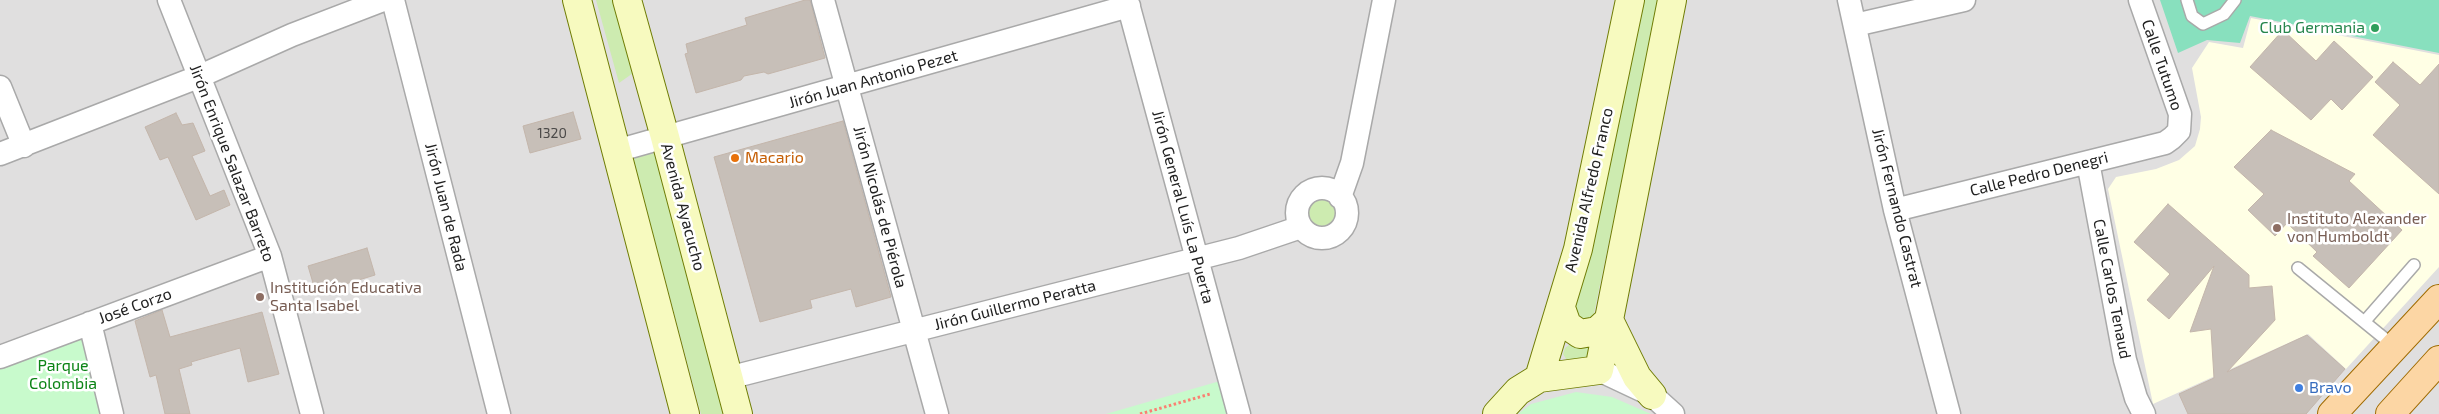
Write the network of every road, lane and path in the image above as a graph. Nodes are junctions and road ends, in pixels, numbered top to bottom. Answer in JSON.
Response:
{"nodes":[{"id":1,"x":168,"y":0,"type":"edge"},
{"id":2,"x":383,"y":0,"type":"edge"},
{"id":3,"x":393,"y":0,"type":"edge"},
{"id":4,"x":577,"y":0,"type":"edge"},
{"id":5,"x":627,"y":0,"type":"edge"},
{"id":6,"x":824,"y":0,"type":"edge"},
{"id":7,"x":1384,"y":0,"type":"edge"},
{"id":8,"x":1630,"y":0,"type":"edge"},
{"id":9,"x":1672,"y":0,"type":"edge"},
{"id":10,"x":1849,"y":0,"type":"edge"},
{"id":11,"x":1964,"y":0,"type":"edge"},
{"id":12,"x":2140,"y":0,"type":"edge"},
{"id":13,"x":2187,"y":0,"type":"edge"},
{"id":14,"x":2235,"y":0,"type":"edge"},
{"id":15,"x":1128,"y":3,"type":"edge"},
{"id":16,"x":1855,"y":25,"type":"junction"},
{"id":17,"x":198,"y":76,"type":"junction"},
{"id":18,"x":0,"y":87,"type":"edge"},
{"id":19,"x":847,"y":87,"type":"junction"},
{"id":20,"x":2178,"y":131,"type":"joint"},
{"id":21,"x":665,"y":137,"type":"junction"},
{"id":22,"x":24,"y":146,"type":"junction"},
{"id":23,"x":616,"y":151,"type":"junction"},
{"id":24,"x":0,"y":154,"type":"edge"},
{"id":25,"x":2088,"y":162,"type":"junction"},
{"id":26,"x":1340,"y":197,"type":"junction"},
{"id":27,"x":1895,"y":210,"type":"junction"},
{"id":28,"x":1301,"y":227,"type":"junction"},
{"id":29,"x":270,"y":256,"type":"junction"},
{"id":30,"x":1198,"y":258,"type":"junction"},
{"id":31,"x":2414,"y":265,"type":"dead end"},
{"id":32,"x":2298,"y":268,"type":"dead end"},
{"id":33,"x":2439,"y":299,"type":"edge"},
{"id":34,"x":1561,"y":308,"type":"junction"},
{"id":35,"x":1609,"y":320,"type":"junction"},
{"id":36,"x":2365,"y":321,"type":"junction"},
{"id":37,"x":90,"y":323,"type":"junction"},
{"id":38,"x":2439,"y":324,"type":"edge"},
{"id":39,"x":913,"y":331,"type":"junction"},
{"id":40,"x":2395,"y":346,"type":"junction"},
{"id":41,"x":0,"y":357,"type":"edge"},
{"id":42,"x":2439,"y":360,"type":"edge"},
{"id":43,"x":1600,"y":370,"type":"junction"},
{"id":44,"x":728,"y":378,"type":"junction"},
{"id":45,"x":1539,"y":378,"type":"junction"},
{"id":46,"x":2439,"y":387,"type":"edge"},
{"id":47,"x":1210,"y":394,"type":"dead end"},
{"id":48,"x":1652,"y":395,"type":"junction"},
{"id":49,"x":112,"y":414,"type":"edge"},
{"id":50,"x":312,"y":414,"type":"edge"},
{"id":51,"x":499,"y":414,"type":"edge"},
{"id":52,"x":685,"y":414,"type":"edge"},
{"id":53,"x":738,"y":414,"type":"edge"},
{"id":54,"x":937,"y":414,"type":"edge"},
{"id":55,"x":1140,"y":414,"type":"edge"},
{"id":56,"x":1239,"y":414,"type":"edge"},
{"id":57,"x":1497,"y":414,"type":"edge"},
{"id":58,"x":1672,"y":414,"type":"edge"},
{"id":59,"x":1949,"y":414,"type":"edge"},
{"id":60,"x":2144,"y":414,"type":"edge"},
{"id":61,"x":2332,"y":414,"type":"edge"},
{"id":62,"x":2357,"y":414,"type":"edge"},
{"id":63,"x":2390,"y":414,"type":"edge"},
{"id":64,"x":2414,"y":414,"type":"edge"}],
"edges":[{"from":1,"to":17,"type":"street","name":"Jirón Enrique Salazar Barreto"},
{"from":2,"to":17,"type":"street"},
{"from":3,"to":51,"type":"street","name":"Jirón Juan de Rada"},
{"from":4,"to":23,"type":"street"},
{"from":5,"to":21,"type":"street","name":"Avenida Ayacucho"},
{"from":6,"to":19,"type":"street","name":"Jirón Nicolás de Piérola"},
{"from":7,"to":26,"type":"street"},
{"from":8,"to":34,"type":"street","name":"Avenida Alfredo Franco"},
{"from":9,"to":35,"type":"street"},
{"from":10,"to":16,"type":"street","name":"Jirón Fernando Castrat"},
{"from":11,"to":16,"type":"street"},
{"from":12,"to":20,"type":"street","name":"Calle Tutumo"},
{"from":13,"to":14,"type":"lane"},
{"from":15,"to":19,"type":"street","name":"Jirón Juan Antonio Pezet"},
{"from":15,"to":30,"type":"street","name":"Jirón General Luís La Puerta"},
{"from":16,"to":27,"type":"street","name":"Jirón Fernando Castrat"},
{"from":17,"to":22,"type":"street"},
{"from":17,"to":29,"type":"street","name":"Jirón Enrique Salazar Barreto"},
{"from":18,"to":22,"type":"street"},
{"from":19,"to":21,"type":"street","name":"Jirón Juan Antonio Pezet"},
{"from":19,"to":39,"type":"street","name":"Jirón Nicolás de Piérola"},
{"from":20,"to":25,"type":"street","name":"Calle Pedro Denegri"},
{"from":21,"to":23,"type":"street","name":"Jirón Juan Antonio Pezet"},
{"from":21,"to":44,"type":"street","name":"Avenida Ayacucho"},
{"from":22,"to":24,"type":"street"},
{"from":23,"to":52,"type":"street"},
{"from":25,"to":27,"type":"street","name":"Calle Pedro Denegri"},
{"from":25,"to":60,"type":"street","name":"Calle Carlos Tenaud"},
{"from":26,"to":28,"type":"street"},
{"from":26,"to":28,"type":"street"},
{"from":27,"to":59,"type":"street","name":"Jirón Fernando Castrat"},
{"from":28,"to":30,"type":"street","name":"Jirón Guillermo Peratta"},
{"from":29,"to":37,"type":"street","name":"José Corzo"},
{"from":29,"to":50,"type":"street","name":"Jirón Enrique Salazar Barreto"},
{"from":30,"to":39,"type":"street","name":"Jirón Guillermo Peratta"},
{"from":30,"to":56,"type":"street","name":"Jirón General Luís La Puerta"},
{"from":31,"to":36,"type":"lane"},
{"from":32,"to":36,"type":"lane"},
{"from":33,"to":40,"type":"main road"},
{"from":34,"to":35,"type":"street"},
{"from":34,"to":45,"type":"street","name":"Avenida Alfredo Franco"},
{"from":35,"to":43,"type":"street"},
{"from":35,"to":48,"type":"street"},
{"from":36,"to":40,"type":"lane"},
{"from":37,"to":41,"type":"street","name":"José Corzo"},
{"from":37,"to":49,"type":"street"},
{"from":38,"to":62,"type":"main road"},
{"from":39,"to":44,"type":"street","name":"Jirón Guillermo Peratta"},
{"from":39,"to":54,"type":"street","name":"Jirón Nicolás de Piérola"},
{"from":40,"to":61,"type":"main road"},
{"from":42,"to":63,"type":"main road"},
{"from":43,"to":45,"type":"street"},
{"from":43,"to":48,"type":"street"},
{"from":44,"to":53,"type":"street","name":"Avenida Ayacucho"},
{"from":45,"to":57,"type":"street"},
{"from":46,"to":64,"type":"main road"},
{"from":47,"to":55,"type":"path"},
{"from":48,"to":58,"type":"street"}]}
